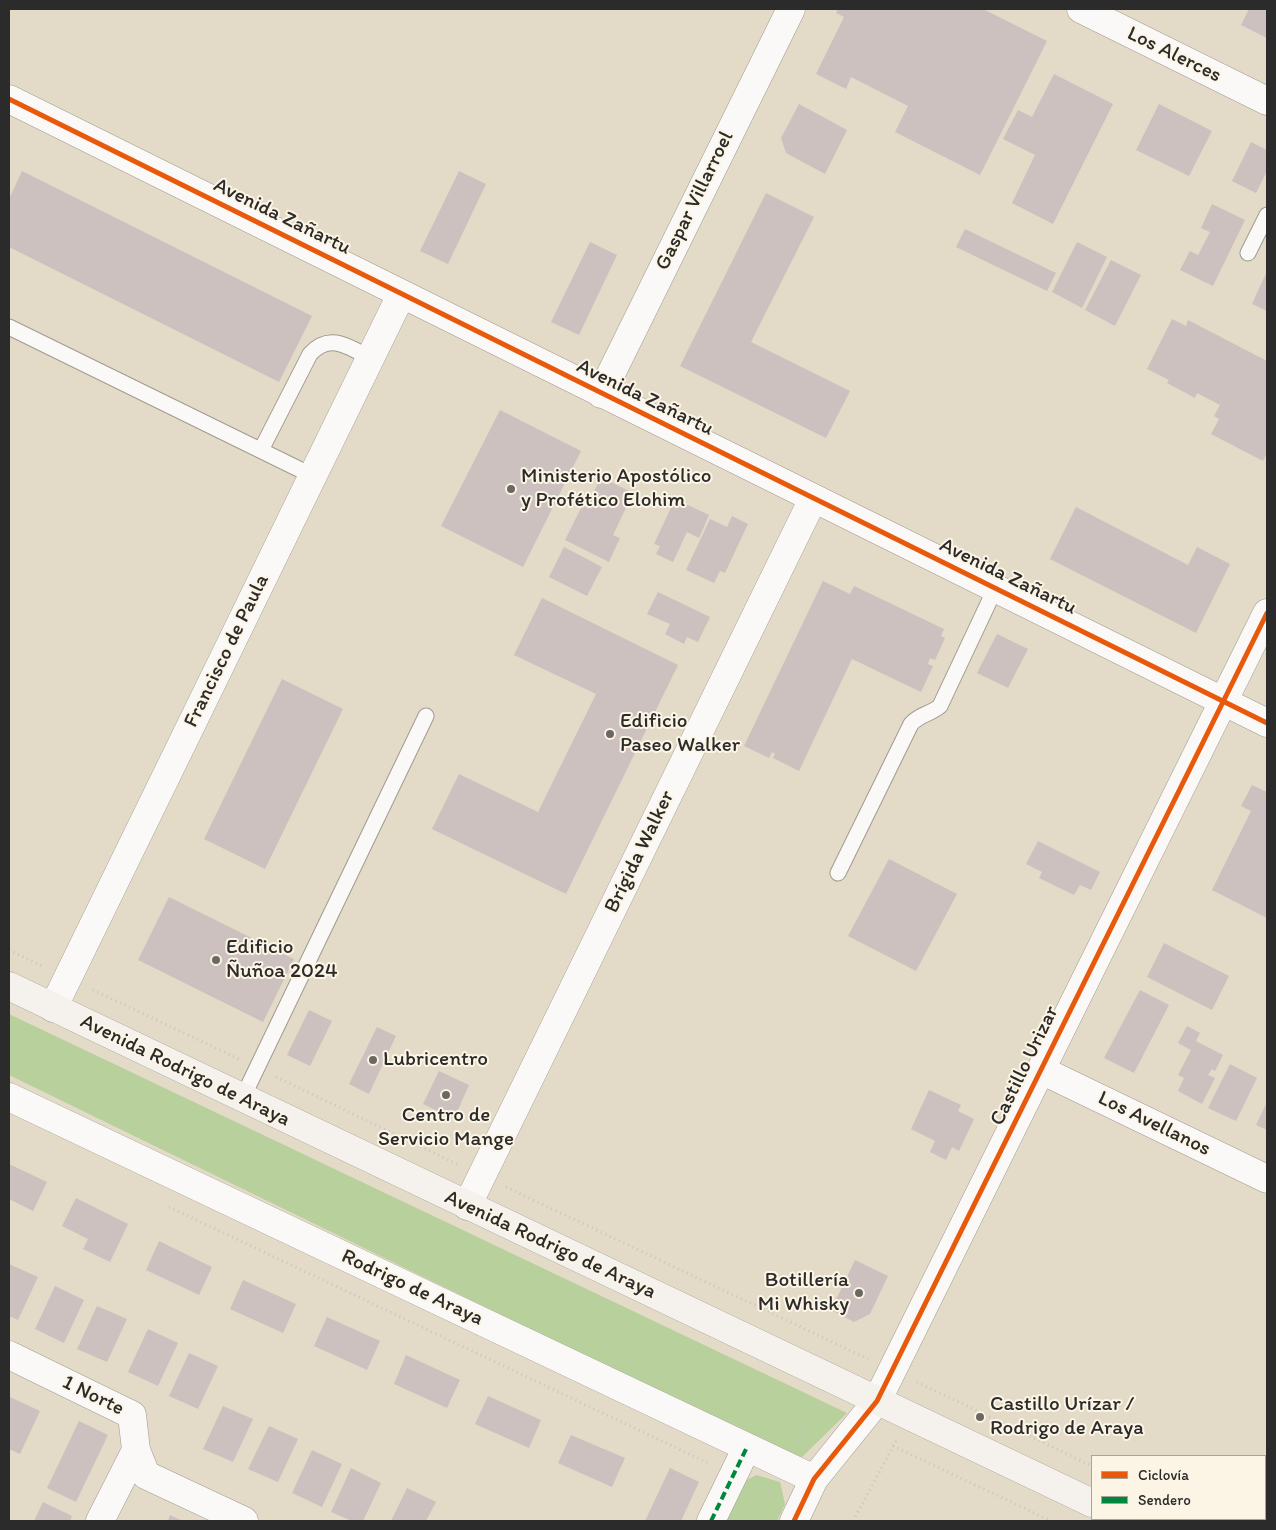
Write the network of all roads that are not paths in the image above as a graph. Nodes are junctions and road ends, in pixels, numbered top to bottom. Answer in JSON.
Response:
{"nodes":[{"id":1,"x":791,"y":9,"type":"edge"},
{"id":2,"x":1081,"y":9,"type":"edge"},
{"id":3,"x":9,"y":99,"type":"edge"},
{"id":4,"x":1267,"y":101,"type":"edge"},
{"id":5,"x":1267,"y":215,"type":"edge"},
{"id":6,"x":1248,"y":252,"type":"dead end"},
{"id":7,"x":401,"y":295,"type":"junction"},
{"id":8,"x":9,"y":327,"type":"edge"},
{"id":9,"x":370,"y":358,"type":"junction"},
{"id":10,"x":601,"y":394,"type":"junction"},
{"id":11,"x":261,"y":450,"type":"junction"},
{"id":12,"x":313,"y":476,"type":"junction"},
{"id":13,"x":813,"y":499,"type":"junction"},
{"id":14,"x":996,"y":589,"type":"junction"},
{"id":15,"x":1267,"y":613,"type":"edge"},
{"id":16,"x":1223,"y":701,"type":"junction"},
{"id":17,"x":426,"y":716,"type":"dead end"},
{"id":18,"x":1267,"y":723,"type":"edge"},
{"id":19,"x":838,"y":873,"type":"dead end"},
{"id":20,"x":9,"y":986,"type":"edge"},
{"id":21,"x":53,"y":1008,"type":"junction"},
{"id":22,"x":1041,"y":1070,"type":"junction"},
{"id":23,"x":9,"y":1097,"type":"edge"},
{"id":24,"x":242,"y":1099,"type":"junction"},
{"id":25,"x":1267,"y":1179,"type":"edge"},
{"id":26,"x":468,"y":1206,"type":"junction"},
{"id":27,"x":9,"y":1355,"type":"edge"},
{"id":28,"x":877,"y":1401,"type":"junction"},
{"id":29,"x":747,"y":1447,"type":"junction"},
{"id":30,"x":136,"y":1450,"type":"junction"},
{"id":31,"x":814,"y":1479,"type":"junction"},
{"id":32,"x":1091,"y":1503,"type":"edge"},
{"id":33,"x":797,"y":1514,"type":"edge"},
{"id":34,"x":100,"y":1521,"type":"edge"},
{"id":35,"x":244,"y":1521,"type":"edge"},
{"id":36,"x":711,"y":1521,"type":"edge"}],
"edges":[{"from":1,"to":10,"type":"street","name":"Gaspar Villarroel"},
{"from":2,"to":4,"type":"street","name":"Los Alerces"},
{"from":3,"to":7,"type":"street","name":"Avenida Zañartu"},
{"from":5,"to":6,"type":"lane"},
{"from":7,"to":9,"type":"street","name":"Francisco de Paula"},
{"from":7,"to":10,"type":"street","name":"Avenida Zañartu"},
{"from":8,"to":11,"type":"lane"},
{"from":9,"to":11,"type":"lane"},
{"from":9,"to":12,"type":"street","name":"Francisco de Paula"},
{"from":10,"to":13,"type":"street","name":"Avenida Zañartu"},
{"from":11,"to":12,"type":"lane"},
{"from":12,"to":21,"type":"street","name":"Francisco de Paula"},
{"from":13,"to":14,"type":"street","name":"Avenida Zañartu"},
{"from":13,"to":26,"type":"street","name":"Brígida Walker"},
{"from":14,"to":16,"type":"street","name":"Avenida Zañartu"},
{"from":14,"to":19,"type":"lane"},
{"from":15,"to":16,"type":"street","name":"Castillo Urizar"},
{"from":16,"to":18,"type":"street","name":"Avenida Zañartu"},
{"from":16,"to":22,"type":"street","name":"Castillo Urizar"},
{"from":17,"to":24,"type":"lane"},
{"from":20,"to":21,"type":"main road","name":"Avenida Rodrigo de Araya"},
{"from":21,"to":24,"type":"main road","name":"Avenida Rodrigo de Araya"},
{"from":22,"to":25,"type":"street","name":"Los Avellanos"},
{"from":22,"to":28,"type":"street","name":"Castillo Urizar"},
{"from":23,"to":29,"type":"street","name":"Rodrigo de Araya"},
{"from":24,"to":26,"type":"main road","name":"Avenida Rodrigo de Araya"},
{"from":26,"to":28,"type":"main road","name":"Avenida Rodrigo de Araya"},
{"from":27,"to":30,"type":"street","name":"1 Norte"},
{"from":28,"to":31,"type":"street","name":"Castillo Urizar"},
{"from":28,"to":32,"type":"main road","name":"Avenida Rodrigo de Araya"},
{"from":29,"to":31,"type":"street","name":"Rodrigo de Araya"},
{"from":29,"to":36,"type":"street"},
{"from":30,"to":34,"type":"street"},
{"from":30,"to":35,"type":"street","name":"1 Norte"},
{"from":31,"to":33,"type":"street","name":"Castillo Urizar"}]}
